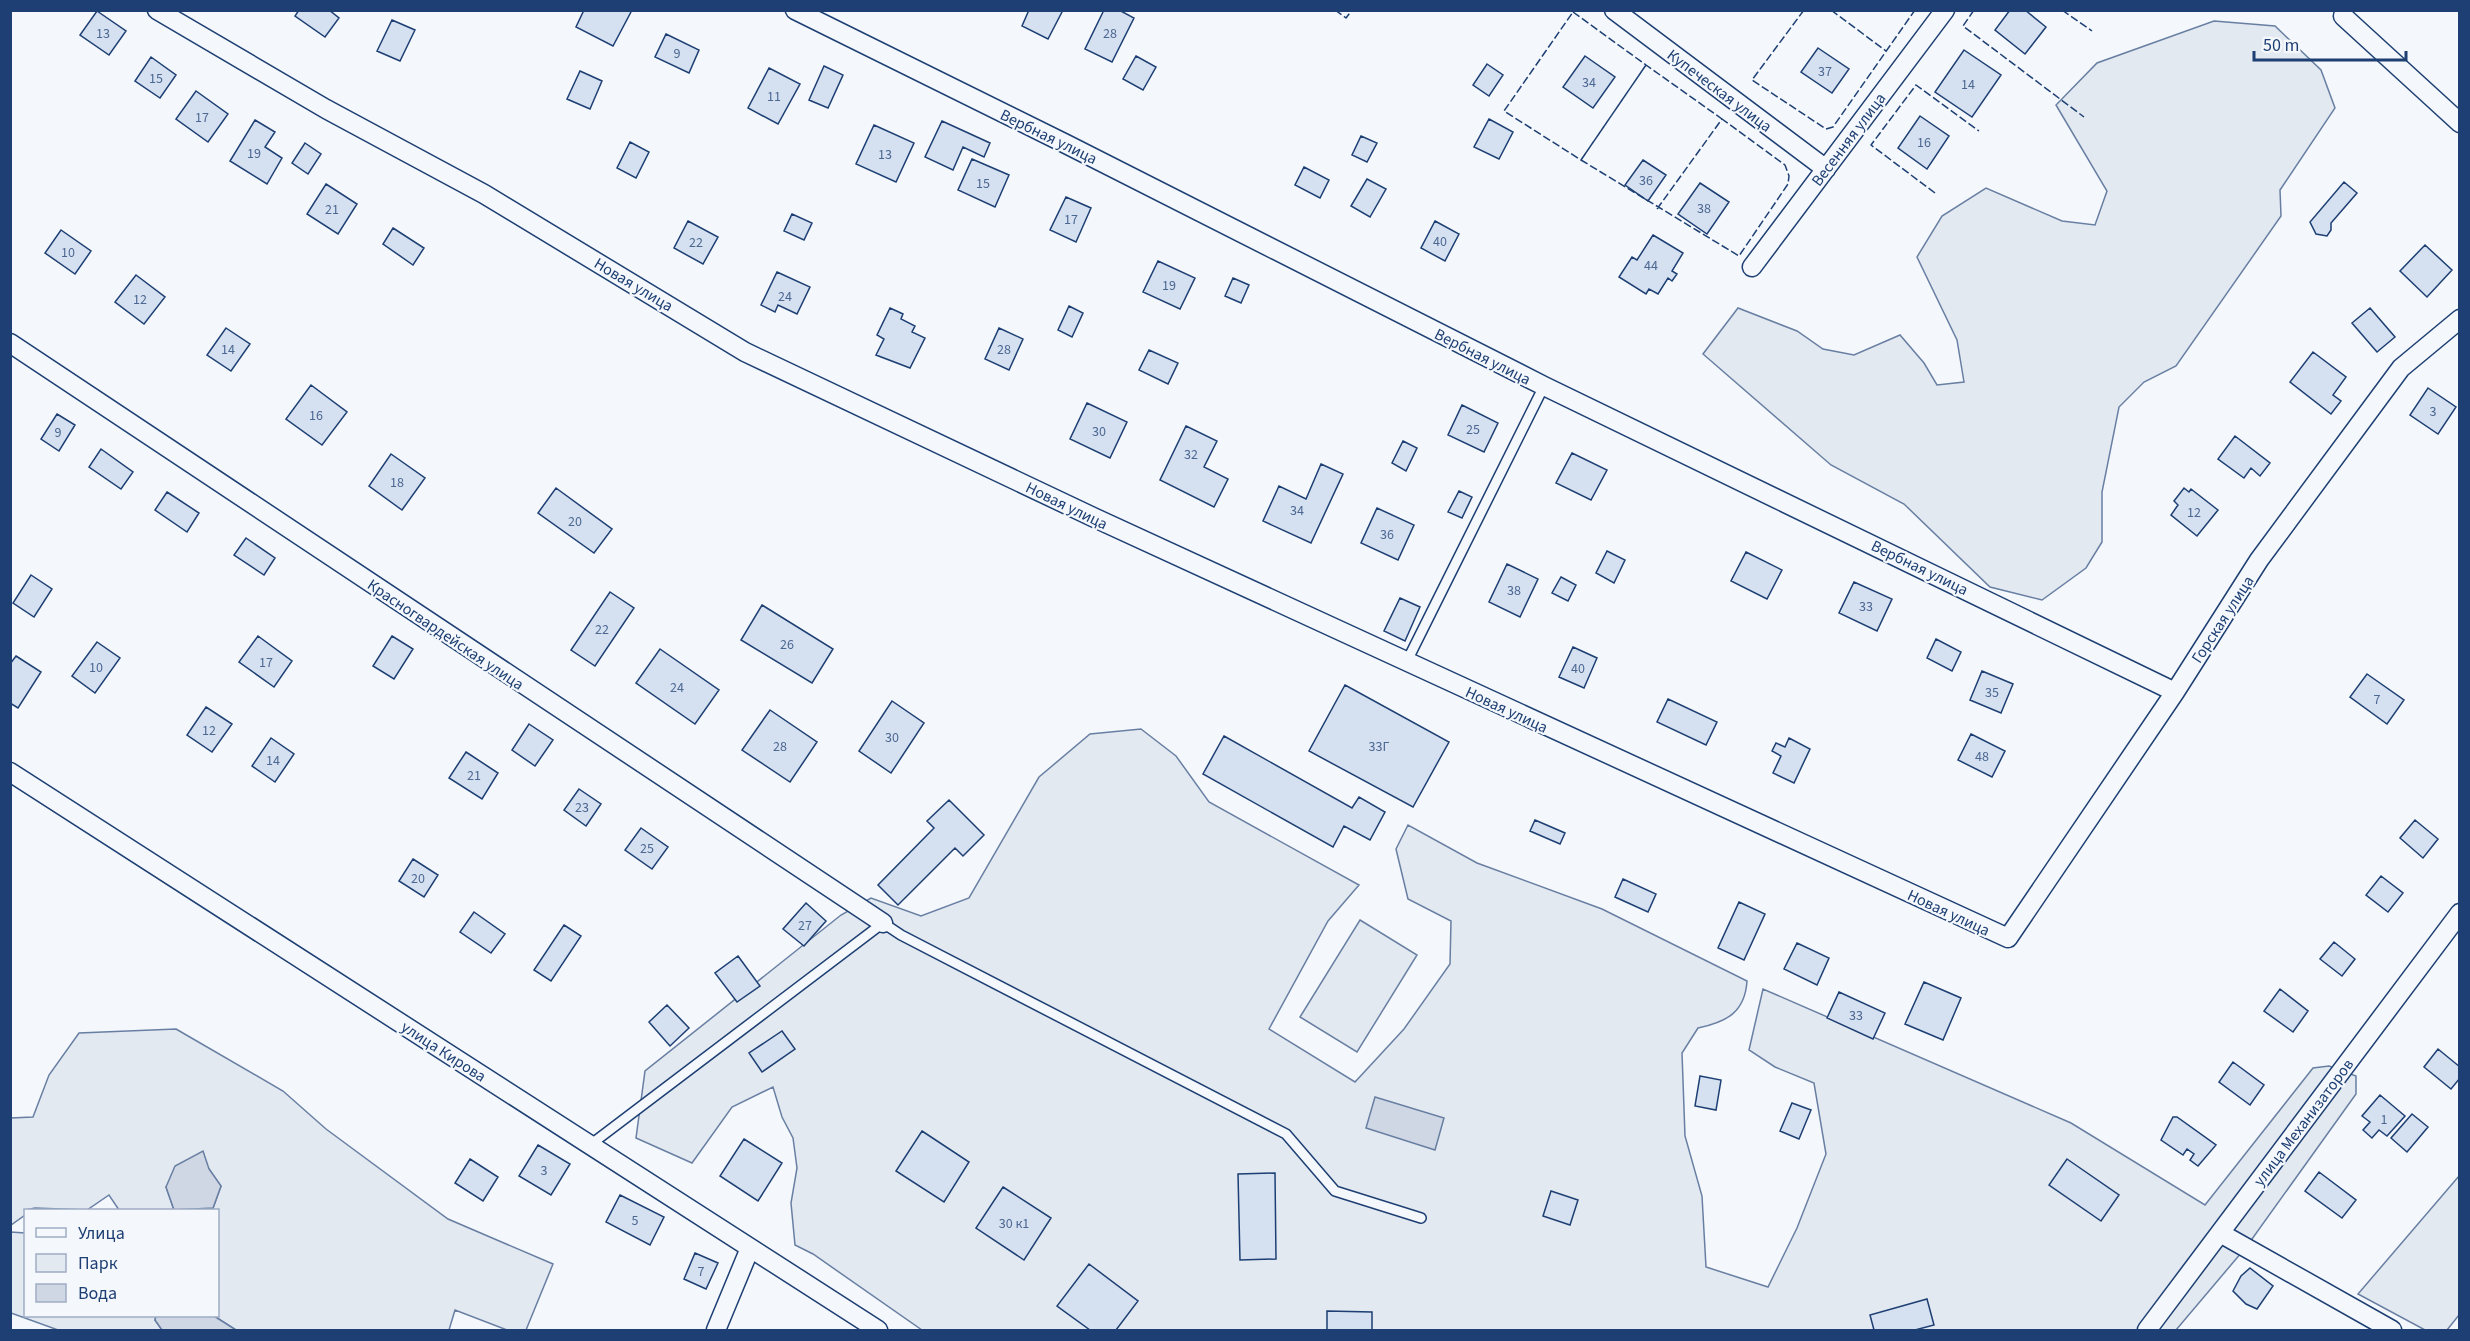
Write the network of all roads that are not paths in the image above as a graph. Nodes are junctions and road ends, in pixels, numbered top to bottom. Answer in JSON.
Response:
{"nodes":[{"id":1,"x":157,"y":10,"type":"edge"},
{"id":2,"x":795,"y":10,"type":"edge"},
{"id":3,"x":1614,"y":10,"type":"edge"},
{"id":4,"x":1945,"y":10,"type":"edge"},
{"id":5,"x":2343,"y":15,"type":"dead end"},
{"id":6,"x":2460,"y":123,"type":"edge"},
{"id":7,"x":1826,"y":169,"type":"junction"},
{"id":8,"x":1752,"y":267,"type":"dead end"},
{"id":9,"x":2460,"y":319,"type":"edge"},
{"id":10,"x":10,"y":343,"type":"edge"},
{"id":11,"x":1544,"y":386,"type":"junction"},
{"id":12,"x":1406,"y":663,"type":"junction"},
{"id":13,"x":2175,"y":692,"type":"junction"},
{"id":14,"x":10,"y":772,"type":"edge"},
{"id":15,"x":2460,"y":913,"type":"edge"},
{"id":16,"x":883,"y":923,"type":"junction"},
{"id":17,"x":2008,"y":938,"type":"joint"},
{"id":18,"x":590,"y":1145,"type":"junction"},
{"id":19,"x":1421,"y":1218,"type":"dead end"},
{"id":20,"x":2220,"y":1233,"type":"junction"},
{"id":21,"x":750,"y":1248,"type":"junction"},
{"id":22,"x":716,"y":1330,"type":"edge"},
{"id":23,"x":878,"y":1330,"type":"edge"},
{"id":24,"x":2147,"y":1330,"type":"edge"},
{"id":25,"x":2392,"y":1330,"type":"edge"}],
"edges":[{"from":1,"to":12,"type":"street","name":"Новая улица"},
{"from":2,"to":11,"type":"street","name":"Вербная улица"},
{"from":3,"to":7,"type":"street","name":"Купеческая улица"},
{"from":4,"to":7,"type":"street","name":"Весенняя улица"},
{"from":5,"to":6,"type":"street"},
{"from":7,"to":8,"type":"street","name":"Весенняя улица"},
{"from":9,"to":13,"type":"street","name":"Горская улица"},
{"from":10,"to":16,"type":"street","name":"Красногвардейская улица"},
{"from":11,"to":12,"type":"lane"},
{"from":11,"to":13,"type":"street","name":"Вербная улица"},
{"from":12,"to":17,"type":"street","name":"Новая улица"},
{"from":13,"to":17,"type":"street","name":"Горская улица"},
{"from":14,"to":18,"type":"street","name":"улица Кирова"},
{"from":15,"to":20,"type":"street","name":"улица Механизаторов"},
{"from":16,"to":18,"type":"lane"},
{"from":16,"to":19,"type":"lane"},
{"from":18,"to":21,"type":"street","name":"улица Кирова"},
{"from":20,"to":24,"type":"street","name":"улица Механизаторов"},
{"from":20,"to":25,"type":"street"},
{"from":21,"to":22,"type":"street"},
{"from":21,"to":23,"type":"street","name":"улица Кирова"}]}
